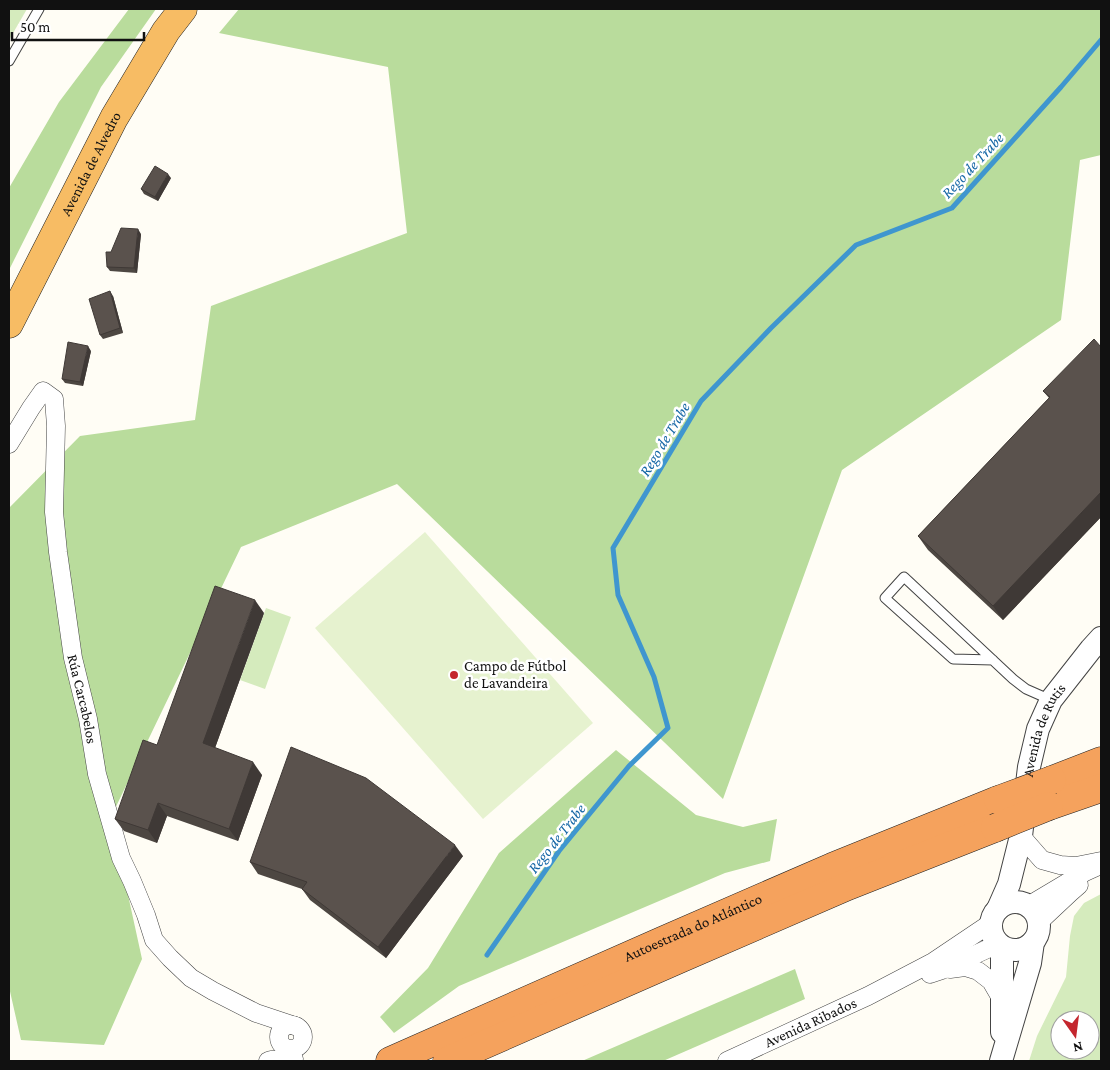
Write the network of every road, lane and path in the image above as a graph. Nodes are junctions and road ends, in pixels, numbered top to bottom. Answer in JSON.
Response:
{"nodes":[{"id":1,"x":39,"y":9,"type":"edge"},
{"id":2,"x":183,"y":9,"type":"edge"},
{"id":3,"x":9,"y":61,"type":"edge"},
{"id":4,"x":9,"y":324,"type":"edge"},
{"id":5,"x":9,"y":444,"type":"edge"},
{"id":6,"x":1101,"y":638,"type":"edge"},
{"id":7,"x":993,"y":660,"type":"junction"},
{"id":8,"x":1051,"y":700,"type":"junction"},
{"id":9,"x":1101,"y":761,"type":"edge"},
{"id":10,"x":1101,"y":788,"type":"edge"},
{"id":11,"x":1051,"y":793,"type":"junction"},
{"id":12,"x":1022,"y":836,"type":"junction"},
{"id":13,"x":1101,"y":862,"type":"edge"},
{"id":14,"x":1101,"y":869,"type":"edge"},
{"id":15,"x":1032,"y":919,"type":"junction"},
{"id":16,"x":997,"y":931,"type":"junction"},
{"id":17,"x":942,"y":970,"type":"junction"},
{"id":18,"x":868,"y":996,"type":"junction"},
{"id":19,"x":1002,"y":1000,"type":"junction"},
{"id":20,"x":256,"y":1013,"type":"junction"},
{"id":21,"x":290,"y":1052,"type":"edge"},
{"id":22,"x":1002,"y":1058,"type":"edge"},
{"id":23,"x":268,"y":1061,"type":"edge"},
{"id":24,"x":390,"y":1061,"type":"edge"},
{"id":25,"x":447,"y":1061,"type":"edge"},
{"id":26,"x":728,"y":1061,"type":"edge"}],
"edges":[{"from":1,"to":3,"type":"lane"},
{"from":2,"to":4,"type":"highway","name":"Avenida de Alvedro"},
{"from":5,"to":20,"type":"street","name":"Rúa Carcabelos"},
{"from":6,"to":8,"type":"street","name":"Avenida de Rutis"},
{"from":7,"to":7,"type":"lane"},
{"from":7,"to":8,"type":"lane"},
{"from":8,"to":12,"type":"street","name":"Avenida de Rutis"},
{"from":9,"to":11,"type":"highway"},
{"from":10,"to":11,"type":"highway"},
{"from":11,"to":24,"type":"highway","name":"Autoestrada do Atlántico","bridge":true},
{"from":11,"to":25,"type":"highway","name":"Autoestrada do Atlántico","bridge":true},
{"from":12,"to":13,"type":"street"},
{"from":12,"to":15,"type":"street","name":"Avenida de Rutis"},
{"from":12,"to":16,"type":"street","name":"Avenida de Rutis"},
{"from":13,"to":15,"type":"street"},
{"from":14,"to":15,"type":"street"},
{"from":15,"to":16,"type":"street"},
{"from":15,"to":16,"type":"street"},
{"from":15,"to":22,"type":"street","name":"Avenida de Rutis"},
{"from":16,"to":17,"type":"street","name":"Avenida Ribados"},
{"from":16,"to":18,"type":"street","name":"Avenida Ribados"},
{"from":16,"to":19,"type":"street","name":"Avenida de Rutis"},
{"from":17,"to":18,"type":"street","name":"Avenida Ribados"},
{"from":17,"to":19,"type":"street"},
{"from":18,"to":26,"type":"street","name":"Avenida Ribados"},
{"from":19,"to":22,"type":"street","name":"Avenida de Rutis"},
{"from":20,"to":21,"type":"street","name":"Rúa Carcabelos"},
{"from":20,"to":21,"type":"street","name":"Rúa Carcabelos"},
{"from":21,"to":23,"type":"street"}]}
